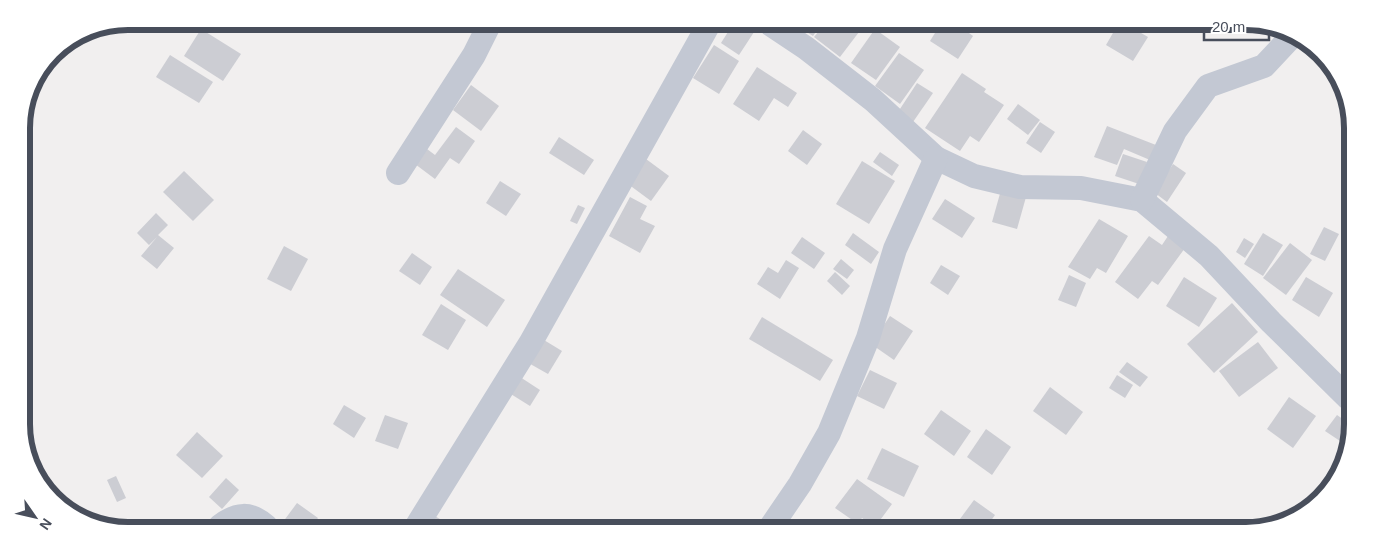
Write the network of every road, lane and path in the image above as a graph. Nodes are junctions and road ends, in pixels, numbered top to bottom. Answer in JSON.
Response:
{"nodes":[{"id":1,"x":486,"y":30,"type":"edge"},
{"id":2,"x":706,"y":30,"type":"edge"},
{"id":3,"x":779,"y":30,"type":"edge"},
{"id":4,"x":1289,"y":40,"type":"edge"},
{"id":5,"x":936,"y":158,"type":"junction"},
{"id":6,"x":398,"y":174,"type":"dead end"},
{"id":7,"x":1142,"y":200,"type":"junction"},
{"id":8,"x":1344,"y":394,"type":"edge"},
{"id":9,"x":226,"y":522,"type":"edge"},
{"id":10,"x":261,"y":522,"type":"edge"},
{"id":11,"x":418,"y":522,"type":"edge"},
{"id":12,"x":774,"y":522,"type":"edge"}],
"edges":[{"from":1,"to":6,"type":"street"},
{"from":2,"to":11,"type":"street"},
{"from":3,"to":5,"type":"street"},
{"from":4,"to":7,"type":"street"},
{"from":5,"to":7,"type":"street"},
{"from":5,"to":12,"type":"street"},
{"from":7,"to":8,"type":"street"},
{"from":9,"to":10,"type":"street"}]}
